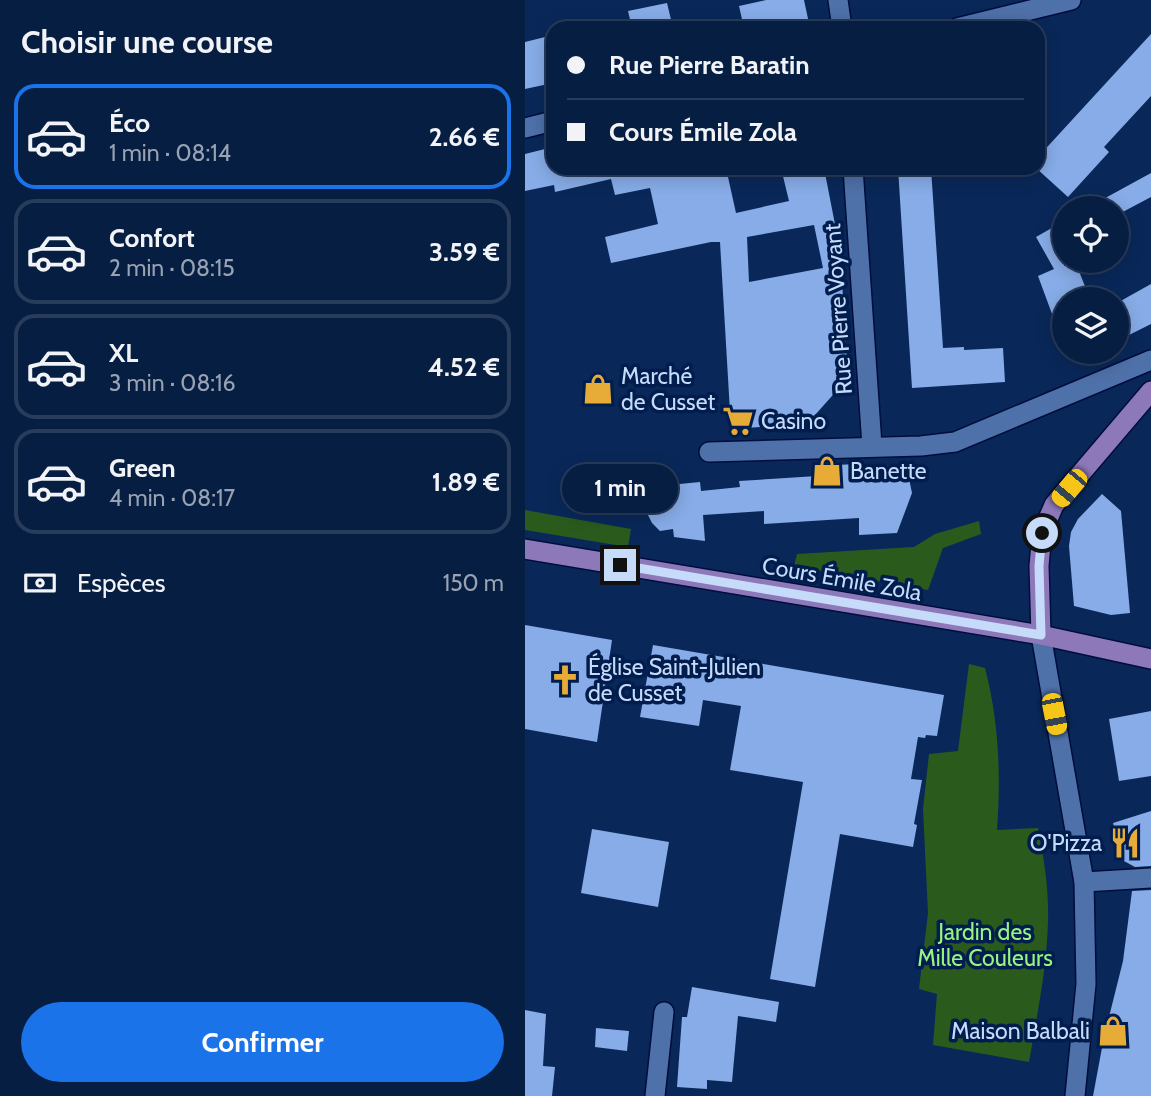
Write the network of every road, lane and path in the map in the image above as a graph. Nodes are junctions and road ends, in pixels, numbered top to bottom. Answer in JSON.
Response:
{"nodes":[{"id":1,"x":838,"y":0,"type":"edge"},
{"id":2,"x":1071,"y":0,"type":"edge"},
{"id":3,"x":841,"y":21,"type":"edge"},
{"id":4,"x":986,"y":21,"type":"edge"},
{"id":5,"x":546,"y":123,"type":"edge"},
{"id":6,"x":525,"y":128,"type":"edge"},
{"id":7,"x":853,"y":175,"type":"edge"},
{"id":8,"x":1151,"y":359,"type":"edge"},
{"id":9,"x":1151,"y":391,"type":"edge"},
{"id":10,"x":872,"y":446,"type":"junction"},
{"id":11,"x":709,"y":452,"type":"dead end"},
{"id":12,"x":525,"y":549,"type":"edge"},
{"id":13,"x":1041,"y":635,"type":"junction"},
{"id":14,"x":1151,"y":659,"type":"edge"},
{"id":15,"x":1151,"y":878,"type":"edge"},
{"id":16,"x":1084,"y":882,"type":"junction"},
{"id":17,"x":664,"y":1012,"type":"dead end"},
{"id":18,"x":655,"y":1096,"type":"edge"},
{"id":19,"x":1075,"y":1096,"type":"edge"}],
"edges":[{"from":1,"to":3,"type":"street"},
{"from":2,"to":4,"type":"street"},
{"from":5,"to":6,"type":"street"},
{"from":7,"to":10,"type":"street","name":"Rue Pierre Voyant"},
{"from":8,"to":10,"type":"street"},
{"from":9,"to":13,"type":"main road"},
{"from":10,"to":11,"type":"street"},
{"from":12,"to":13,"type":"main road","name":"Cours Émile Zola"},
{"from":13,"to":14,"type":"main road","name":"Cours Émile Zola"},
{"from":13,"to":16,"type":"street"},
{"from":15,"to":16,"type":"street"},
{"from":16,"to":19,"type":"street"},
{"from":17,"to":18,"type":"street"}]}
